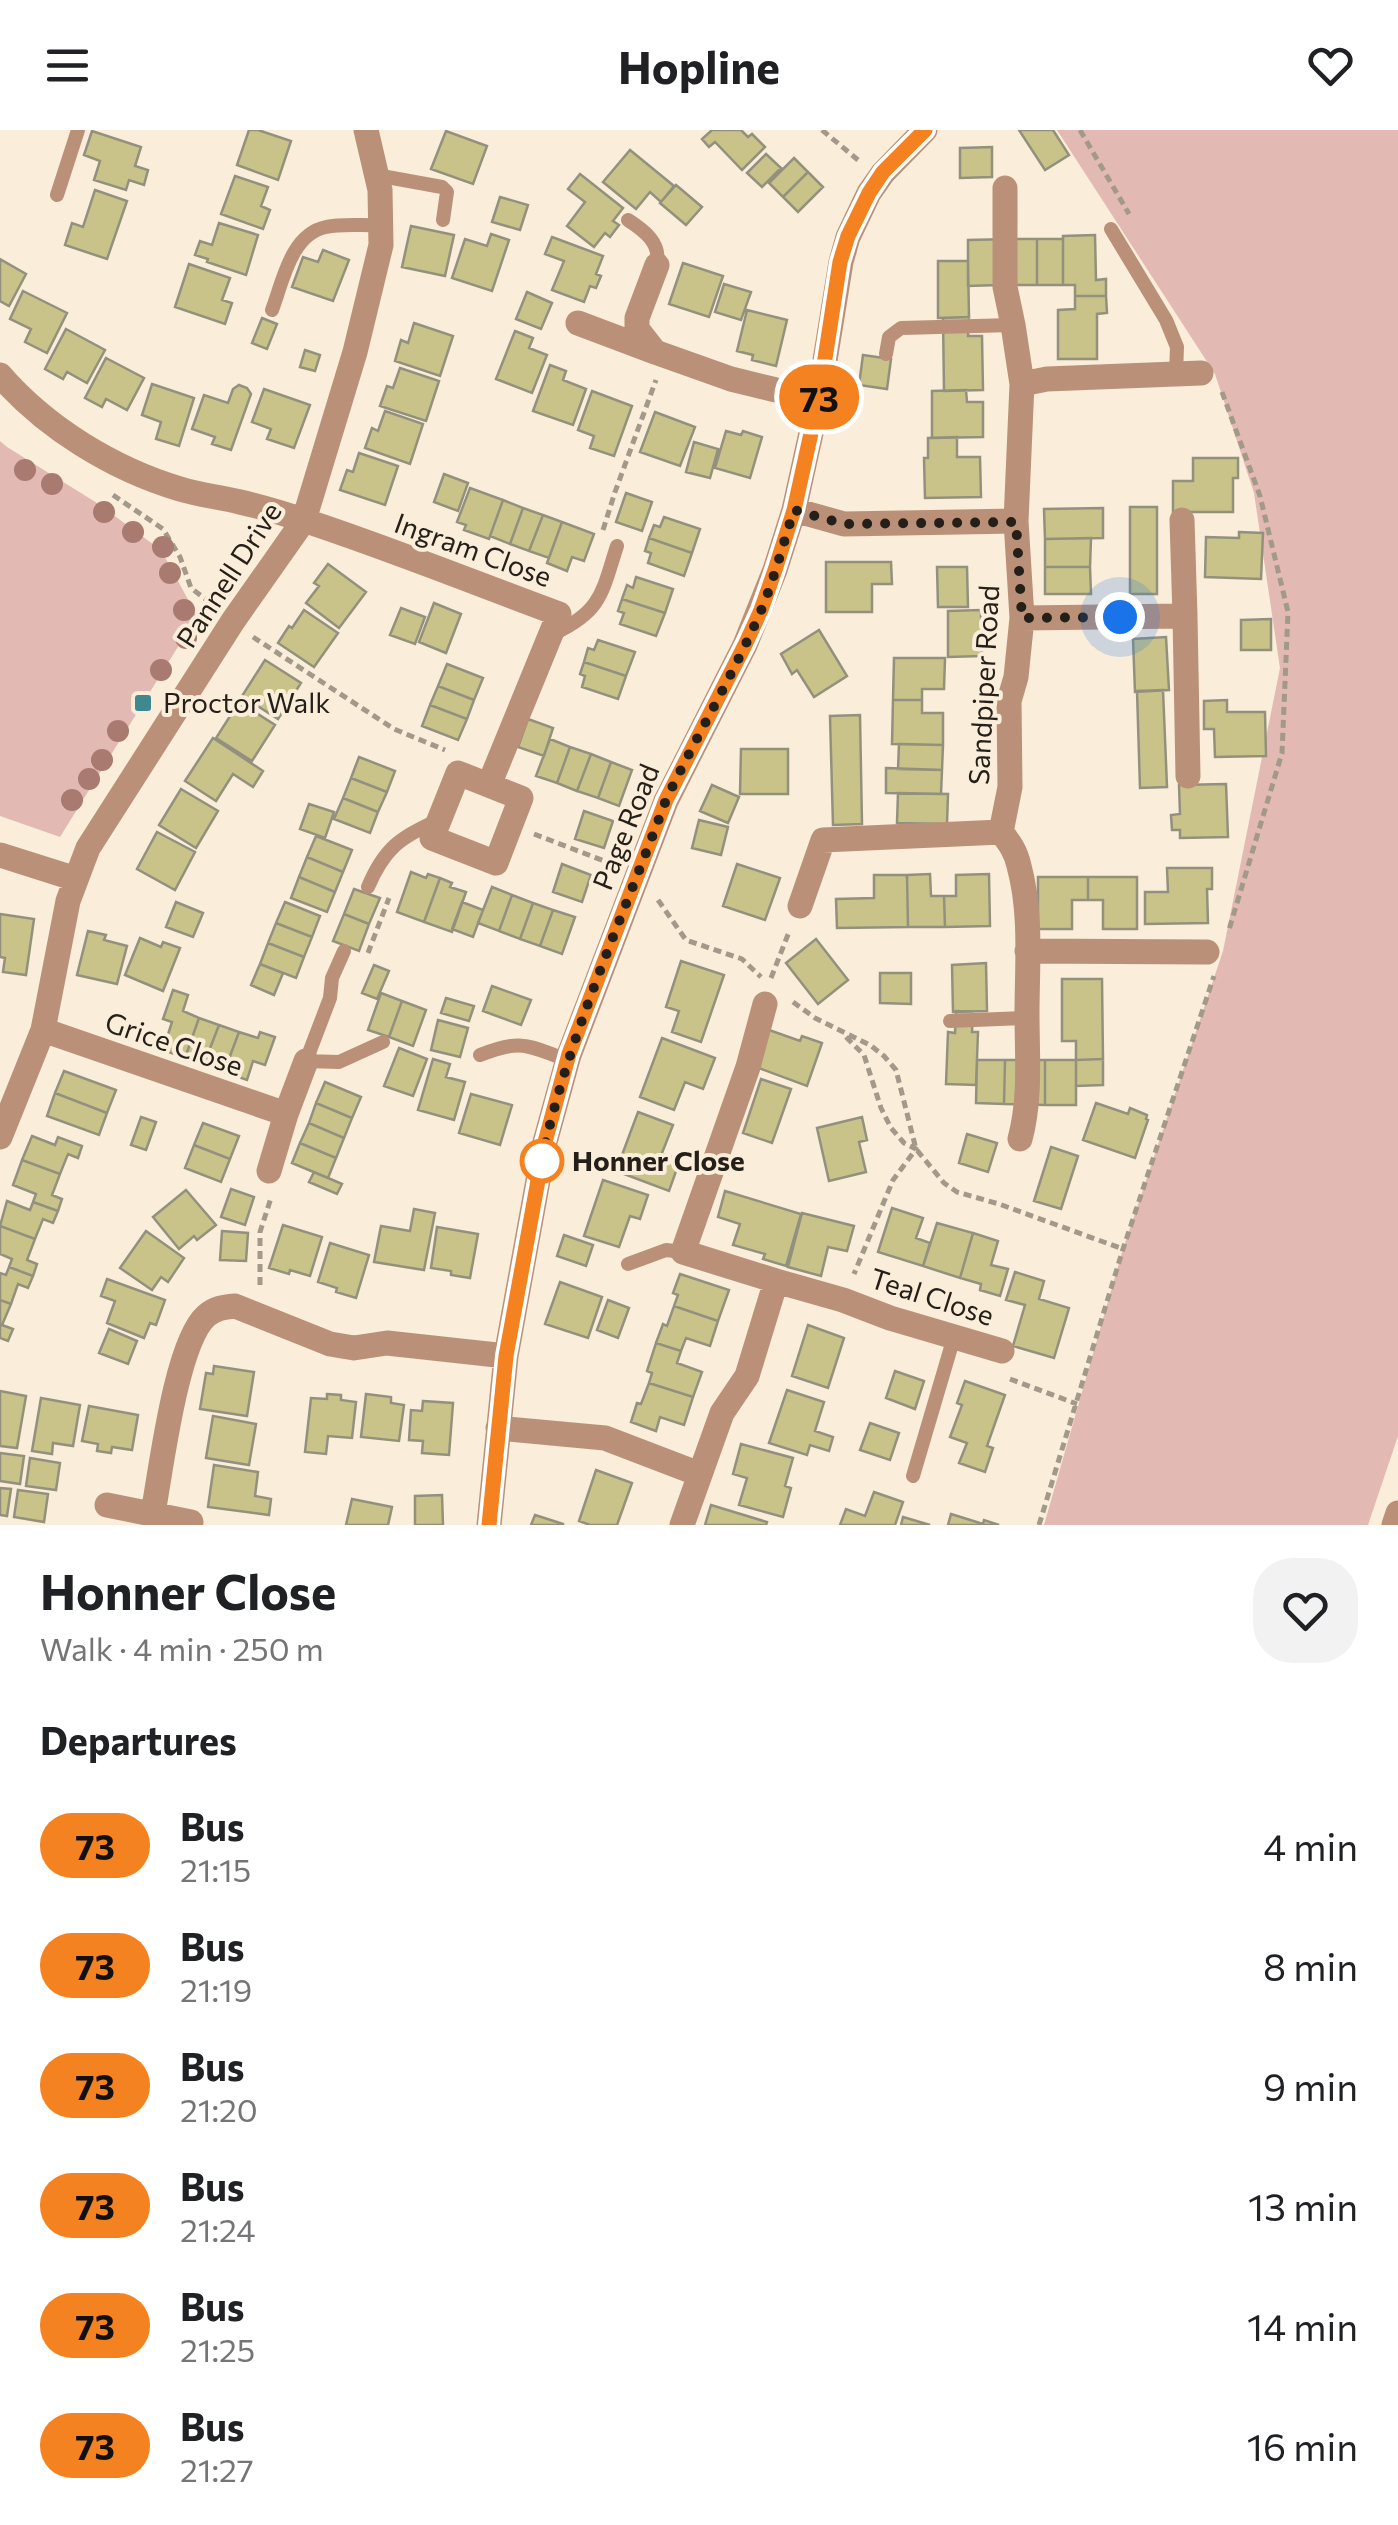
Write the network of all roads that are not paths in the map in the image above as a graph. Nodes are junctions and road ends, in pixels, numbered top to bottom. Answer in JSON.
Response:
{"nodes":[{"id":1,"x":78,"y":130,"type":"edge"},
{"id":2,"x":366,"y":130,"type":"edge"},
{"id":3,"x":925,"y":130,"type":"edge"},
{"id":4,"x":376,"y":175,"type":"junction"},
{"id":5,"x":1005,"y":188,"type":"dead end"},
{"id":6,"x":57,"y":194,"type":"dead end"},
{"id":7,"x":443,"y":220,"type":"dead end"},
{"id":8,"x":628,"y":220,"type":"dead end"},
{"id":9,"x":382,"y":225,"type":"junction"},
{"id":10,"x":1111,"y":229,"type":"dead end"},
{"id":11,"x":657,"y":265,"type":"joint"},
{"id":12,"x":272,"y":310,"type":"dead end"},
{"id":13,"x":578,"y":323,"type":"dead end"},
{"id":14,"x":1014,"y":325,"type":"junction"},
{"id":15,"x":660,"y":354,"type":"junction"},
{"id":16,"x":886,"y":354,"type":"dead end"},
{"id":17,"x":1188,"y":373,"type":"joint"},
{"id":18,"x":0,"y":375,"type":"edge"},
{"id":19,"x":1022,"y":384,"type":"junction"},
{"id":20,"x":819,"y":397,"type":"junction"},
{"id":21,"x":794,"y":510,"type":"junction"},
{"id":22,"x":304,"y":520,"type":"junction"},
{"id":23,"x":1182,"y":520,"type":"dead end"},
{"id":24,"x":1016,"y":522,"type":"junction"},
{"id":25,"x":618,"y":546,"type":"dead end"},
{"id":26,"x":1185,"y":616,"type":"junction"},
{"id":27,"x":1022,"y":618,"type":"junction"},
{"id":28,"x":550,"y":636,"type":"junction"},
{"id":29,"x":1188,"y":776,"type":"dead end"},
{"id":30,"x":490,"y":785,"type":"junction"},
{"id":31,"x":440,"y":819,"type":"junction"},
{"id":32,"x":1001,"y":832,"type":"junction"},
{"id":33,"x":0,"y":855,"type":"edge"},
{"id":34,"x":76,"y":879,"type":"junction"},
{"id":35,"x":368,"y":887,"type":"dead end"},
{"id":36,"x":800,"y":906,"type":"road end"},
{"id":37,"x":1028,"y":951,"type":"junction"},
{"id":38,"x":344,"y":952,"type":"dead end"},
{"id":39,"x":1212,"y":961,"type":"road end"},
{"id":40,"x":766,"y":994,"type":"road end"},
{"id":41,"x":1027,"y":1018,"type":"junction"},
{"id":42,"x":950,"y":1021,"type":"dead end"},
{"id":43,"x":43,"y":1030,"type":"junction"},
{"id":44,"x":383,"y":1042,"type":"dead end"},
{"id":45,"x":480,"y":1054,"type":"dead end"},
{"id":46,"x":568,"y":1060,"type":"junction"},
{"id":47,"x":306,"y":1061,"type":"junction"},
{"id":48,"x":286,"y":1114,"type":"junction"},
{"id":49,"x":0,"y":1138,"type":"edge"},
{"id":50,"x":1020,"y":1138,"type":"dead end"},
{"id":51,"x":269,"y":1171,"type":"road end"},
{"id":52,"x":683,"y":1252,"type":"junction"},
{"id":53,"x":628,"y":1264,"type":"dead end"},
{"id":54,"x":776,"y":1281,"type":"junction"},
{"id":55,"x":954,"y":1337,"type":"junction"},
{"id":56,"x":1002,"y":1351,"type":"road end"},
{"id":57,"x":506,"y":1356,"type":"junction"},
{"id":58,"x":498,"y":1428,"type":"junction"},
{"id":59,"x":699,"y":1474,"type":"junction"},
{"id":60,"x":913,"y":1476,"type":"dead end"},
{"id":61,"x":107,"y":1504,"type":"dead end"},
{"id":62,"x":153,"y":1513,"type":"junction"},
{"id":63,"x":1398,"y":1513,"type":"edge"},
{"id":64,"x":190,"y":1522,"type":"dead end"},
{"id":65,"x":489,"y":1525,"type":"edge"},
{"id":66,"x":682,"y":1525,"type":"edge"},
{"id":67,"x":1394,"y":1525,"type":"edge"}],
"edges":[{"from":1,"to":6,"type":"lane"},
{"from":2,"to":4,"type":"street","name":"Pannell Drive"},
{"from":3,"to":20,"type":"street","name":"Page Road"},
{"from":4,"to":7,"type":"lane"},
{"from":4,"to":9,"type":"street","name":"Pannell Drive"},
{"from":5,"to":14,"type":"street","name":"Sandpiper Road"},
{"from":8,"to":11,"type":"lane"},
{"from":9,"to":12,"type":"lane"},
{"from":9,"to":22,"type":"street","name":"Pannell Drive"},
{"from":10,"to":17,"type":"lane"},
{"from":11,"to":15,"type":"street"},
{"from":13,"to":15,"type":"street"},
{"from":14,"to":16,"type":"lane"},
{"from":14,"to":19,"type":"street","name":"Sandpiper Road"},
{"from":15,"to":20,"type":"street"},
{"from":17,"to":19,"type":"street"},
{"from":18,"to":22,"type":"street"},
{"from":19,"to":24,"type":"street","name":"Sandpiper Road"},
{"from":20,"to":21,"type":"street","name":"Page Road"},
{"from":21,"to":24,"type":"street"},
{"from":21,"to":46,"type":"street","name":"Page Road"},
{"from":22,"to":28,"type":"street","name":"Ingram Close"},
{"from":22,"to":34,"type":"street","name":"Pannell Drive"},
{"from":23,"to":26,"type":"street"},
{"from":24,"to":27,"type":"street","name":"Sandpiper Road"},
{"from":25,"to":28,"type":"lane"},
{"from":26,"to":27,"type":"street"},
{"from":26,"to":29,"type":"street"},
{"from":27,"to":32,"type":"street","name":"Sandpiper Road"},
{"from":28,"to":30,"type":"street"},
{"from":30,"to":31,"type":"street"},
{"from":30,"to":31,"type":"street"},
{"from":31,"to":35,"type":"lane"},
{"from":32,"to":36,"type":"street"},
{"from":32,"to":37,"type":"street"},
{"from":33,"to":34,"type":"street"},
{"from":34,"to":43,"type":"street","name":"Pannell Drive"},
{"from":37,"to":39,"type":"street"},
{"from":37,"to":41,"type":"street"},
{"from":38,"to":47,"type":"lane"},
{"from":40,"to":52,"type":"street"},
{"from":41,"to":42,"type":"lane"},
{"from":41,"to":50,"type":"street"},
{"from":43,"to":48,"type":"street","name":"Grice Close"},
{"from":43,"to":49,"type":"street","name":"Pannell Drive"},
{"from":44,"to":47,"type":"lane"},
{"from":45,"to":46,"type":"lane"},
{"from":46,"to":57,"type":"street","name":"Page Road"},
{"from":47,"to":48,"type":"street"},
{"from":48,"to":51,"type":"street"},
{"from":52,"to":53,"type":"lane"},
{"from":52,"to":54,"type":"street","name":"Teal Close"},
{"from":54,"to":55,"type":"street","name":"Teal Close"},
{"from":54,"to":59,"type":"street"},
{"from":55,"to":56,"type":"street","name":"Teal Close"},
{"from":55,"to":60,"type":"lane"},
{"from":57,"to":58,"type":"street","name":"Page Road"},
{"from":57,"to":62,"type":"street"},
{"from":58,"to":59,"type":"street"},
{"from":58,"to":65,"type":"street","name":"Page Road"},
{"from":59,"to":66,"type":"street"},
{"from":61,"to":62,"type":"street"},
{"from":62,"to":64,"type":"street"},
{"from":63,"to":67,"type":"street"}]}
